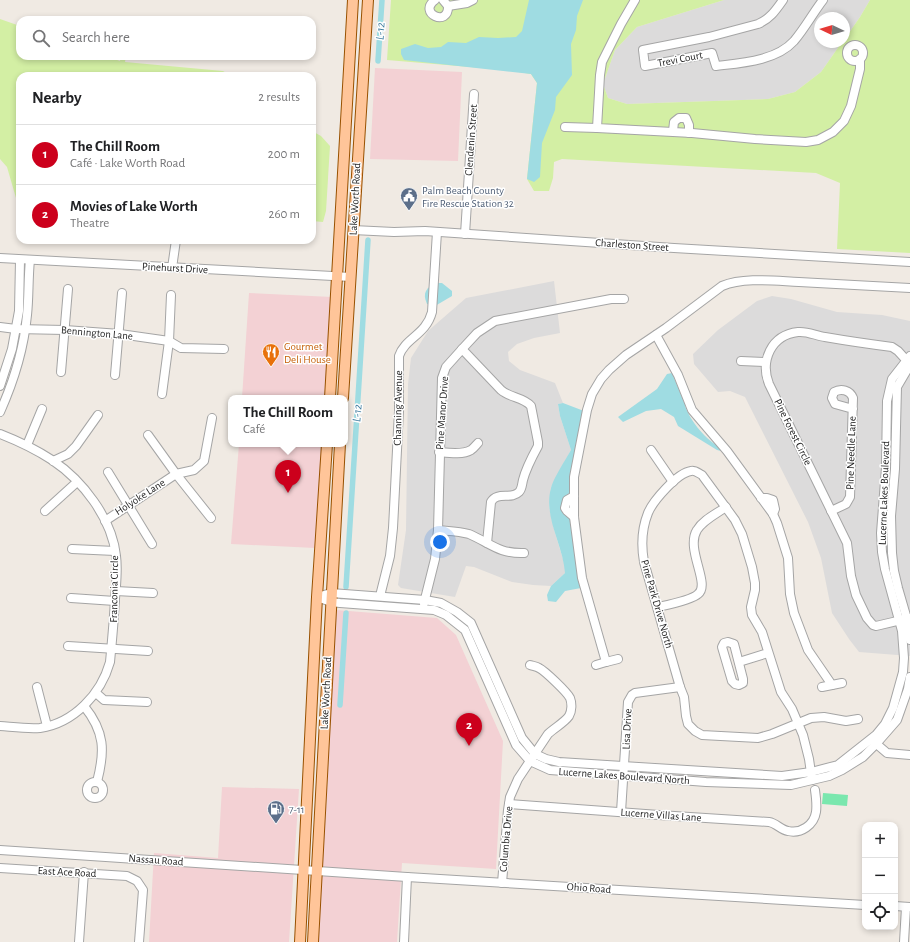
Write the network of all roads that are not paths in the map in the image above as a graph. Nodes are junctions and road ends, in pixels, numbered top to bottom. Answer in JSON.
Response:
{"nodes":[{"id":1,"x":353,"y":0,"type":"edge"},
{"id":2,"x":368,"y":0,"type":"edge"},
{"id":3,"x":435,"y":0,"type":"edge"},
{"id":4,"x":473,"y":0,"type":"edge"},
{"id":5,"x":635,"y":0,"type":"edge"},
{"id":6,"x":783,"y":0,"type":"edge"},
{"id":7,"x":823,"y":0,"type":"edge"},
{"id":8,"x":445,"y":3,"type":"edge"},
{"id":9,"x":860,"y":59,"type":"dead end"},
{"id":10,"x":474,"y":94,"type":"dead end"},
{"id":11,"x":565,"y":127,"type":"dead end"},
{"id":12,"x":597,"y":128,"type":"junction"},
{"id":13,"x":673,"y":131,"type":"junction"},
{"id":14,"x":689,"y":132,"type":"junction"},
{"id":15,"x":353,"y":230,"type":"junction"},
{"id":16,"x":437,"y":232,"type":"junction"},
{"id":17,"x":465,"y":234,"type":"junction"},
{"id":18,"x":175,"y":244,"type":"edge"},
{"id":19,"x":0,"y":258,"type":"edge"},
{"id":20,"x":20,"y":260,"type":"junction"},
{"id":21,"x":30,"y":260,"type":"junction"},
{"id":22,"x":910,"y":262,"type":"edge"},
{"id":23,"x":172,"y":268,"type":"junction"},
{"id":24,"x":337,"y":276,"type":"junction"},
{"id":25,"x":351,"y":277,"type":"junction"},
{"id":26,"x":910,"y":288,"type":"edge"},
{"id":27,"x":68,"y":289,"type":"dead end"},
{"id":28,"x":122,"y":293,"type":"dead end"},
{"id":29,"x":171,"y":296,"type":"dead end"},
{"id":30,"x":624,"y":299,"type":"dead end"},
{"id":31,"x":0,"y":327,"type":"edge"},
{"id":32,"x":25,"y":328,"type":"junction"},
{"id":33,"x":16,"y":329,"type":"junction"},
{"id":34,"x":66,"y":330,"type":"junction"},
{"id":35,"x":120,"y":334,"type":"junction"},
{"id":36,"x":656,"y":335,"type":"junction"},
{"id":37,"x":169,"y":340,"type":"junction"},
{"id":38,"x":224,"y":349,"type":"dead end"},
{"id":39,"x":462,"y":350,"type":"junction"},
{"id":40,"x":741,"y":361,"type":"dead end"},
{"id":41,"x":909,"y":361,"type":"edge"},
{"id":42,"x":766,"y":362,"type":"junction"},
{"id":43,"x":62,"y":372,"type":"dead end"},
{"id":44,"x":115,"y":375,"type":"dead end"},
{"id":45,"x":0,"y":386,"type":"edge"},
{"id":46,"x":330,"y":386,"type":"junction"},
{"id":47,"x":162,"y":394,"type":"dead end"},
{"id":48,"x":330,"y":395,"type":"edge"},
{"id":49,"x":338,"y":395,"type":"edge"},
{"id":50,"x":343,"y":395,"type":"edge"},
{"id":51,"x":853,"y":408,"type":"dead end"},
{"id":52,"x":42,"y":409,"type":"dead end"},
{"id":53,"x":0,"y":412,"type":"edge"},
{"id":54,"x":98,"y":415,"type":"dead end"},
{"id":55,"x":212,"y":418,"type":"dead end"},
{"id":56,"x":0,"y":434,"type":"edge"},
{"id":57,"x":148,"y":435,"type":"dead end"},
{"id":58,"x":478,"y":443,"type":"dead end"},
{"id":59,"x":27,"y":445,"type":"junction"},
{"id":60,"x":327,"y":447,"type":"edge"},
{"id":61,"x":340,"y":447,"type":"edge"},
{"id":62,"x":651,"y":450,"type":"dead end"},
{"id":63,"x":439,"y":452,"type":"junction"},
{"id":64,"x":53,"y":461,"type":"junction"},
{"id":65,"x":108,"y":472,"type":"dead end"},
{"id":66,"x":176,"y":474,"type":"junction"},
{"id":67,"x":77,"y":482,"type":"junction"},
{"id":68,"x":673,"y":482,"type":"junction"},
{"id":69,"x":129,"y":504,"type":"junction"},
{"id":70,"x":726,"y":507,"type":"junction"},
{"id":71,"x":45,"y":510,"type":"dead end"},
{"id":72,"x":831,"y":511,"type":"junction"},
{"id":73,"x":211,"y":518,"type":"dead end"},
{"id":74,"x":104,"y":521,"type":"junction"},
{"id":75,"x":438,"y":530,"type":"junction"},
{"id":76,"x":487,"y":543,"type":"junction"},
{"id":77,"x":152,"y":544,"type":"dead end"},
{"id":78,"x":72,"y":549,"type":"dead end"},
{"id":79,"x":115,"y":551,"type":"junction"},
{"id":80,"x":524,"y":553,"type":"dead end"},
{"id":81,"x":116,"y":591,"type":"junction"},
{"id":82,"x":153,"y":593,"type":"dead end"},
{"id":83,"x":380,"y":596,"type":"junction"},
{"id":84,"x":317,"y":597,"type":"junction"},
{"id":85,"x":331,"y":597,"type":"junction"},
{"id":86,"x":71,"y":598,"type":"dead end"},
{"id":87,"x":115,"y":600,"type":"junction"},
{"id":88,"x":425,"y":600,"type":"junction"},
{"id":89,"x":658,"y":607,"type":"junction"},
{"id":90,"x":423,"y":608,"type":"junction"},
{"id":91,"x":905,"y":619,"type":"edge"},
{"id":92,"x":315,"y":634,"type":"junction"},
{"id":93,"x":910,"y":640,"type":"edge"},
{"id":94,"x":68,"y":646,"type":"dead end"},
{"id":95,"x":111,"y":649,"type":"junction"},
{"id":96,"x":148,"y":651,"type":"dead end"},
{"id":97,"x":768,"y":653,"type":"junction"},
{"id":98,"x":618,"y":659,"type":"dead end"},
{"id":99,"x":606,"y":662,"type":"junction"},
{"id":100,"x":739,"y":662,"type":"junction"},
{"id":101,"x":530,"y":665,"type":"dead end"},
{"id":102,"x":596,"y":665,"type":"dead end"},
{"id":103,"x":910,"y":676,"type":"edge"},
{"id":104,"x":842,"y":683,"type":"dead end"},
{"id":105,"x":832,"y":685,"type":"junction"},
{"id":106,"x":37,"y":687,"type":"dead end"},
{"id":107,"x":680,"y":687,"type":"junction"},
{"id":108,"x":822,"y":687,"type":"dead end"},
{"id":109,"x":906,"y":688,"type":"edge"},
{"id":110,"x":96,"y":693,"type":"junction"},
{"id":111,"x":146,"y":702,"type":"dead end"},
{"id":112,"x":84,"y":706,"type":"junction"},
{"id":113,"x":326,"y":713,"type":"junction"},
{"id":114,"x":858,"y":719,"type":"dead end"},
{"id":115,"x":797,"y":723,"type":"junction"},
{"id":116,"x":0,"y":726,"type":"edge"},
{"id":117,"x":47,"y":726,"type":"junction"},
{"id":118,"x":873,"y":742,"type":"junction"},
{"id":119,"x":534,"y":754,"type":"junction"},
{"id":120,"x":910,"y":755,"type":"edge"},
{"id":121,"x":530,"y":761,"type":"junction"},
{"id":122,"x":625,"y":771,"type":"junction"},
{"id":123,"x":811,"y":776,"type":"junction"},
{"id":124,"x":97,"y":782,"type":"dead end"},
{"id":125,"x":815,"y":790,"type":"dead end"},
{"id":126,"x":509,"y":804,"type":"junction"},
{"id":127,"x":621,"y":812,"type":"junction"},
{"id":128,"x":0,"y":850,"type":"edge"},
{"id":129,"x":0,"y":868,"type":"edge"},
{"id":130,"x":311,"y":870,"type":"junction"},
{"id":131,"x":84,"y":872,"type":"junction"},
{"id":132,"x":407,"y":877,"type":"junction"},
{"id":133,"x":502,"y":883,"type":"junction"},
{"id":134,"x":862,"y":905,"type":"edge"},
{"id":135,"x":898,"y":906,"type":"edge"},
{"id":136,"x":908,"y":907,"type":"edge"},
{"id":137,"x":79,"y":942,"type":"edge"},
{"id":138,"x":139,"y":942,"type":"edge"},
{"id":139,"x":300,"y":942,"type":"edge"},
{"id":140,"x":313,"y":942,"type":"edge"},
{"id":141,"x":404,"y":942,"type":"edge"},
{"id":142,"x":904,"y":942,"type":"edge"}],
"edges":[{"from":1,"to":24,"type":"main road","name":"Lake Worth Road"},
{"from":2,"to":15,"type":"main road","name":"Lake Worth Road"},
{"from":3,"to":8,"type":"street"},
{"from":4,"to":8,"type":"street"},
{"from":5,"to":12,"type":"street"},
{"from":6,"to":7,"type":"street","name":"Trevi Court"},
{"from":9,"to":14,"type":"street"},
{"from":10,"to":17,"type":"street","name":"Clendenin Street"},
{"from":11,"to":12,"type":"street"},
{"from":12,"to":13,"type":"street"},
{"from":13,"to":14,"type":"street"},
{"from":13,"to":14,"type":"street"},
{"from":15,"to":16,"type":"street","name":"Charleston Street"},
{"from":15,"to":25,"type":"main road","name":"Lake Worth Road"},
{"from":16,"to":17,"type":"street","name":"Charleston Street"},
{"from":16,"to":83,"type":"street","name":"Channing Avenue"},
{"from":17,"to":22,"type":"street","name":"Charleston Street"},
{"from":18,"to":23,"type":"street"},
{"from":19,"to":20,"type":"street","name":"Pinehurst Drive"},
{"from":20,"to":21,"type":"street","name":"Pinehurst Drive"},
{"from":20,"to":33,"type":"street"},
{"from":21,"to":23,"type":"street","name":"Pinehurst Drive"},
{"from":21,"to":32,"type":"street"},
{"from":23,"to":24,"type":"street","name":"Pinehurst Drive"},
{"from":24,"to":25,"type":"street","name":"Pinehurst Drive"},
{"from":24,"to":46,"type":"main road","name":"Lake Worth Road"},
{"from":25,"to":50,"type":"main road","name":"Lake Worth Road"},
{"from":26,"to":36,"type":"street"},
{"from":27,"to":34,"type":"street"},
{"from":28,"to":35,"type":"street"},
{"from":29,"to":37,"type":"street"},
{"from":30,"to":39,"type":"street","name":"Pine Manor Drive"},
{"from":31,"to":33,"type":"street","name":"Bennington Lane"},
{"from":32,"to":33,"type":"street","name":"Bennington Lane"},
{"from":32,"to":34,"type":"street","name":"Bennington Lane"},
{"from":32,"to":53,"type":"street"},
{"from":33,"to":45,"type":"street"},
{"from":34,"to":35,"type":"street","name":"Bennington Lane"},
{"from":34,"to":43,"type":"street"},
{"from":35,"to":37,"type":"street","name":"Bennington Lane"},
{"from":35,"to":44,"type":"street"},
{"from":36,"to":99,"type":"street"},
{"from":36,"to":105,"type":"street"},
{"from":37,"to":38,"type":"street","name":"Bennington Lane"},
{"from":37,"to":47,"type":"street"},
{"from":39,"to":63,"type":"street","name":"Pine Manor Drive"},
{"from":39,"to":76,"type":"street"},
{"from":40,"to":42,"type":"street"},
{"from":41,"to":42,"type":"street"},
{"from":41,"to":91,"type":"street","name":"Lucerne Lakes Boulevard"},
{"from":42,"to":72,"type":"street","name":"Pine Forest Circle"},
{"from":46,"to":48,"type":"main road","name":"Lake Worth Road"},
{"from":46,"to":49,"type":"main road"},
{"from":51,"to":72,"type":"street","name":"Pine Needle Lane"},
{"from":52,"to":59,"type":"street"},
{"from":54,"to":64,"type":"street"},
{"from":55,"to":66,"type":"street","name":"Holyoke Lane"},
{"from":56,"to":59,"type":"street","name":"Franconia Circle"},
{"from":57,"to":66,"type":"street"},
{"from":58,"to":63,"type":"street"},
{"from":59,"to":64,"type":"street","name":"Franconia Circle"},
{"from":60,"to":84,"type":"main road","name":"Lake Worth Road"},
{"from":61,"to":85,"type":"main road","name":"Lake Worth Road"},
{"from":62,"to":68,"type":"street"},
{"from":63,"to":75,"type":"street","name":"Pine Manor Drive"},
{"from":64,"to":67,"type":"street","name":"Franconia Circle"},
{"from":65,"to":69,"type":"street"},
{"from":66,"to":69,"type":"street","name":"Holyoke Lane"},
{"from":66,"to":73,"type":"street"},
{"from":67,"to":71,"type":"street"},
{"from":67,"to":74,"type":"street","name":"Franconia Circle"},
{"from":68,"to":70,"type":"street","name":"Pine Park Drive North"},
{"from":68,"to":89,"type":"street","name":"Pine Park Drive North"},
{"from":69,"to":74,"type":"street","name":"Holyoke Lane"},
{"from":69,"to":77,"type":"street"},
{"from":70,"to":89,"type":"street"},
{"from":70,"to":97,"type":"street"},
{"from":72,"to":91,"type":"street","name":"Pine Forest Circle"},
{"from":74,"to":79,"type":"street","name":"Franconia Circle"},
{"from":75,"to":76,"type":"street"},
{"from":75,"to":88,"type":"street","name":"Pine Manor Drive"},
{"from":76,"to":80,"type":"street"},
{"from":78,"to":79,"type":"street"},
{"from":79,"to":81,"type":"street","name":"Franconia Circle"},
{"from":81,"to":82,"type":"street"},
{"from":81,"to":87,"type":"street","name":"Franconia Circle"},
{"from":83,"to":85,"type":"street","name":"Lucerne Lakes Boulevard North"},
{"from":83,"to":88,"type":"street","name":"Lucerne Lakes Boulevard North"},
{"from":84,"to":85,"type":"street","name":"Lucerne Lakes Boulevard North"},
{"from":84,"to":92,"type":"main road","name":"Lake Worth Road"},
{"from":85,"to":90,"type":"street","name":"Lucerne Lakes Boulevard North"},
{"from":85,"to":113,"type":"main road","name":"Lake Worth Road"},
{"from":86,"to":87,"type":"street"},
{"from":87,"to":95,"type":"street","name":"Franconia Circle"},
{"from":88,"to":90,"type":"street","name":"Pine Manor Drive"},
{"from":88,"to":119,"type":"street","name":"Lucerne Lakes Boulevard North"},
{"from":89,"to":107,"type":"street","name":"Pine Park Drive North"},
{"from":90,"to":121,"type":"street","name":"Lucerne Lakes Boulevard North"},
{"from":91,"to":93,"type":"street","name":"Lucerne Lakes Boulevard"},
{"from":91,"to":109,"type":"street","name":"Lucerne Lakes Boulevard"},
{"from":92,"to":113,"type":"main road"},
{"from":92,"to":130,"type":"main road","name":"Lake Worth Road"},
{"from":94,"to":95,"type":"street"},
{"from":95,"to":96,"type":"street"},
{"from":95,"to":110,"type":"street","name":"Franconia Circle"},
{"from":97,"to":100,"type":"street"},
{"from":97,"to":115,"type":"street"},
{"from":98,"to":99,"type":"street"},
{"from":99,"to":102,"type":"street"},
{"from":100,"to":100,"type":"street"},
{"from":101,"to":119,"type":"street","name":"Columbia Drive"},
{"from":103,"to":109,"type":"street","name":"Lucerne Lakes Boulevard"},
{"from":104,"to":105,"type":"street"},
{"from":105,"to":108,"type":"street"},
{"from":106,"to":117,"type":"street"},
{"from":107,"to":115,"type":"street","name":"Pine Park Drive North"},
{"from":107,"to":122,"type":"street","name":"Lisa Drive"},
{"from":109,"to":118,"type":"street","name":"Lucerne Lakes Boulevard"},
{"from":110,"to":111,"type":"street"},
{"from":110,"to":112,"type":"street","name":"Franconia Circle"},
{"from":112,"to":117,"type":"street","name":"Franconia Circle"},
{"from":112,"to":124,"type":"street"},
{"from":113,"to":130,"type":"main road","name":"Lake Worth Road"},
{"from":114,"to":115,"type":"street","name":"Pine Park Drive North"},
{"from":115,"to":123,"type":"street"},
{"from":116,"to":117,"type":"street","name":"Franconia Circle"},
{"from":118,"to":120,"type":"street"},
{"from":118,"to":123,"type":"street","name":"Lucerne Lakes Boulevard North"},
{"from":119,"to":121,"type":"street","name":"Columbia Drive"},
{"from":119,"to":122,"type":"street","name":"Lucerne Lakes Boulevard North"},
{"from":121,"to":122,"type":"street","name":"Lucerne Lakes Boulevard North"},
{"from":121,"to":126,"type":"street","name":"Columbia Drive"},
{"from":122,"to":123,"type":"street","name":"Lucerne Lakes Boulevard North"},
{"from":122,"to":127,"type":"street","name":"Lisa Drive"},
{"from":125,"to":127,"type":"street","name":"Lucerne Villas Lane"},
{"from":126,"to":127,"type":"street","name":"Lucerne Villas Lane"},
{"from":126,"to":133,"type":"street","name":"Columbia Drive"},
{"from":128,"to":130,"type":"street","name":"Nassau Road"},
{"from":129,"to":131,"type":"street","name":"East Ace Road"},
{"from":130,"to":132,"type":"street","name":"Ohio Road"},
{"from":130,"to":139,"type":"main road","name":"Lake Worth Road"},
{"from":130,"to":140,"type":"main road","name":"Lake Worth Road"},
{"from":131,"to":137,"type":"street"},
{"from":131,"to":138,"type":"street","name":"East Ace Road"},
{"from":132,"to":133,"type":"street","name":"Ohio Road"},
{"from":132,"to":141,"type":"street"},
{"from":133,"to":134,"type":"street","name":"Ohio Road"},
{"from":135,"to":136,"type":"street"},
{"from":136,"to":142,"type":"street"}]}
